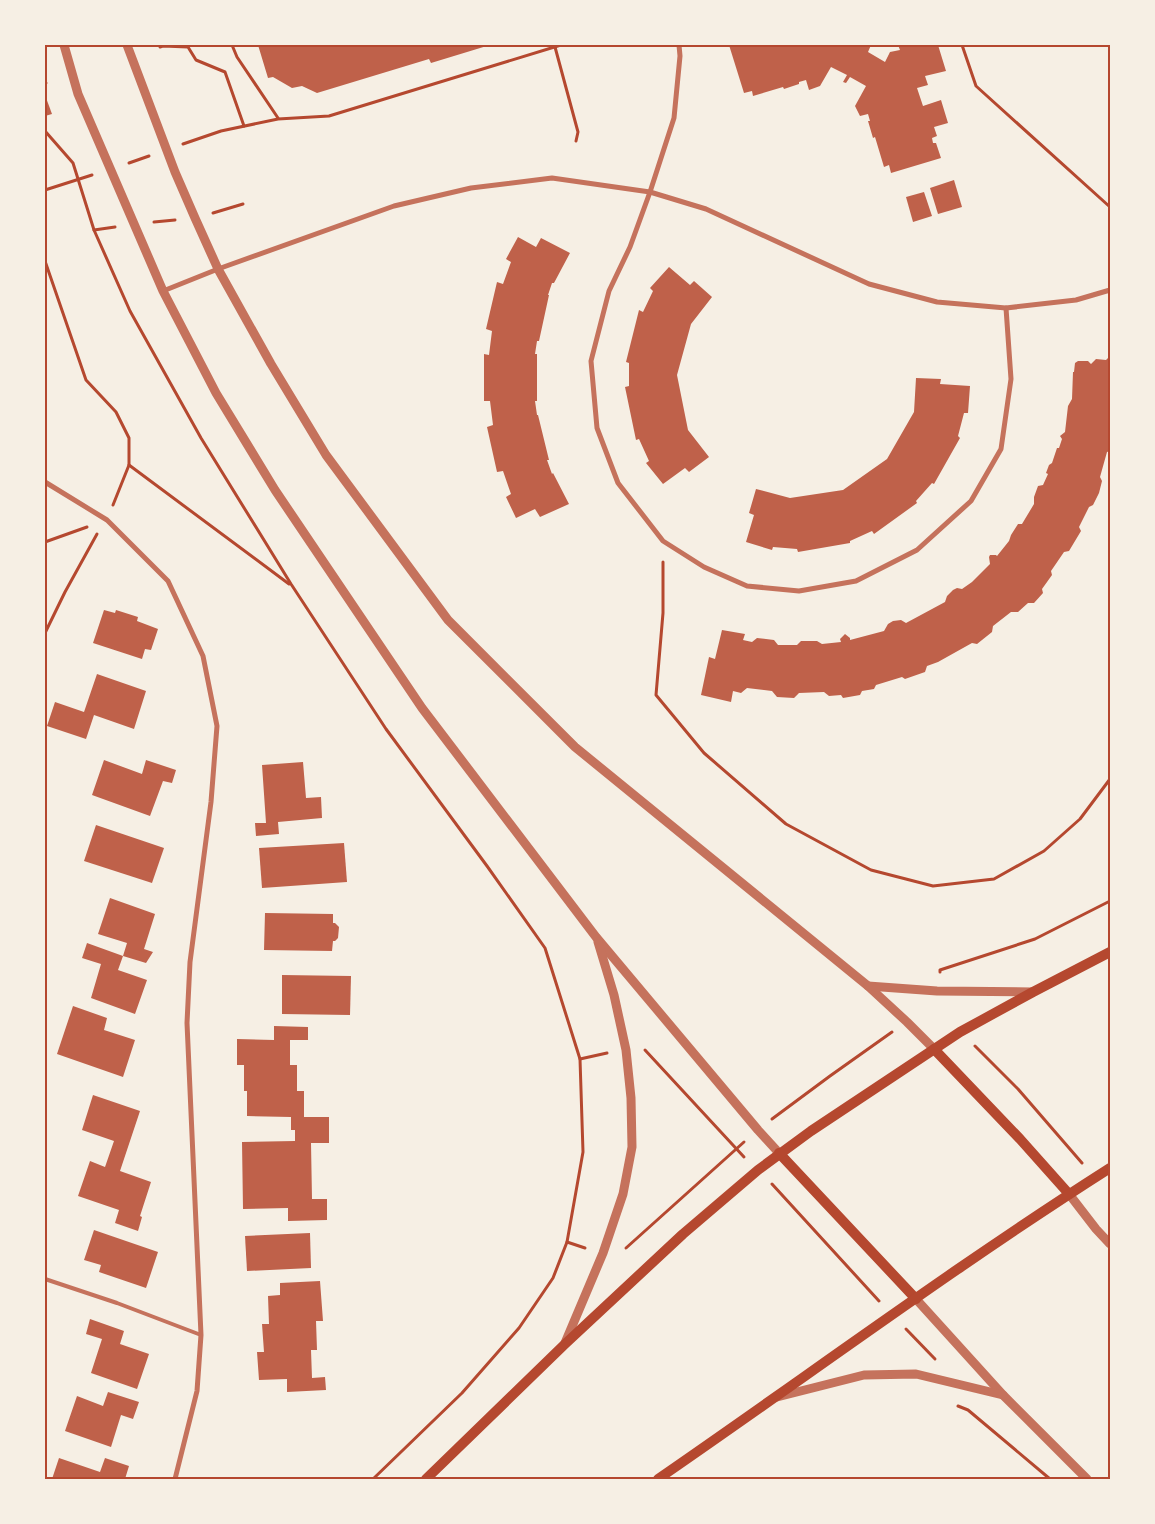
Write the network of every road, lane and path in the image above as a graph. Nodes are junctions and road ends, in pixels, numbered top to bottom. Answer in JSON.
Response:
{"nodes":[{"id":1,"x":64,"y":45,"type":"edge"},
{"id":2,"x":127,"y":45,"type":"edge"},
{"id":3,"x":232,"y":45,"type":"edge"},
{"id":4,"x":561,"y":45,"type":"edge"},
{"id":5,"x":679,"y":45,"type":"edge"},
{"id":6,"x":962,"y":45,"type":"edge"},
{"id":7,"x":162,"y":46,"type":"edge"},
{"id":8,"x":555,"y":47,"type":"junction"},
{"id":9,"x":278,"y":118,"type":"junction"},
{"id":10,"x":244,"y":126,"type":"junction"},
{"id":11,"x":45,"y":131,"type":"edge"},
{"id":12,"x":576,"y":142,"type":"dead end"},
{"id":13,"x":175,"y":147,"type":"dead end"},
{"id":14,"x":156,"y":153,"type":"dead end"},
{"id":15,"x":128,"y":163,"type":"dead end"},
{"id":16,"x":100,"y":172,"type":"dead end"},
{"id":17,"x":45,"y":190,"type":"edge"},
{"id":18,"x":650,"y":192,"type":"junction"},
{"id":19,"x":243,"y":204,"type":"dead end"},
{"id":20,"x":1110,"y":207,"type":"edge"},
{"id":21,"x":195,"y":218,"type":"junction"},
{"id":22,"x":134,"y":224,"type":"junction"},
{"id":23,"x":94,"y":230,"type":"junction"},
{"id":24,"x":45,"y":261,"type":"edge"},
{"id":25,"x":218,"y":269,"type":"junction"},
{"id":26,"x":1110,"y":290,"type":"edge"},
{"id":27,"x":163,"y":291,"type":"junction"},
{"id":28,"x":1006,"y":308,"type":"junction"},
{"id":29,"x":129,"y":466,"type":"junction"},
{"id":30,"x":45,"y":482,"type":"edge"},
{"id":31,"x":107,"y":520,"type":"junction"},
{"id":32,"x":663,"y":541,"type":"junction"},
{"id":33,"x":45,"y":542,"type":"edge"},
{"id":34,"x":91,"y":544,"type":"dead end"},
{"id":35,"x":290,"y":584,"type":"junction"},
{"id":36,"x":45,"y":633,"type":"edge"},
{"id":37,"x":1110,"y":779,"type":"edge"},
{"id":38,"x":1110,"y":901,"type":"edge"},
{"id":39,"x":596,"y":937,"type":"junction"},
{"id":40,"x":1110,"y":952,"type":"edge"},
{"id":41,"x":868,"y":986,"type":"junction"},
{"id":42,"x":937,"y":991,"type":"junction"},
{"id":43,"x":1033,"y":992,"type":"junction"},
{"id":44,"x":907,"y":1022,"type":"junction"},
{"id":45,"x":960,"y":1032,"type":"junction"},
{"id":46,"x":934,"y":1049,"type":"junction"},
{"id":47,"x":626,"y":1050,"type":"junction"},
{"id":48,"x":580,"y":1059,"type":"junction"},
{"id":49,"x":758,"y":1130,"type":"junction"},
{"id":50,"x":735,"y":1149,"type":"junction"},
{"id":51,"x":779,"y":1153,"type":"junction"},
{"id":52,"x":1110,"y":1168,"type":"edge"},
{"id":53,"x":758,"y":1170,"type":"junction"},
{"id":54,"x":1095,"y":1178,"type":"junction"},
{"id":55,"x":1069,"y":1194,"type":"junction"},
{"id":56,"x":567,"y":1242,"type":"junction"},
{"id":57,"x":1110,"y":1244,"type":"edge"},
{"id":58,"x":603,"y":1253,"type":"junction"},
{"id":59,"x":45,"y":1279,"type":"edge"},
{"id":60,"x":916,"y":1299,"type":"junction"},
{"id":61,"x":892,"y":1315,"type":"junction"},
{"id":62,"x":201,"y":1335,"type":"junction"},
{"id":63,"x":565,"y":1344,"type":"junction"},
{"id":64,"x":933,"y":1377,"type":"junction"},
{"id":65,"x":1003,"y":1395,"type":"junction"},
{"id":66,"x":777,"y":1397,"type":"junction"},
{"id":67,"x":952,"y":1404,"type":"dead end"},
{"id":68,"x":176,"y":1479,"type":"edge"},
{"id":69,"x":373,"y":1479,"type":"edge"},
{"id":70,"x":426,"y":1479,"type":"edge"},
{"id":71,"x":658,"y":1479,"type":"edge"},
{"id":72,"x":1050,"y":1479,"type":"edge"},
{"id":73,"x":1087,"y":1479,"type":"edge"}],
"edges":[{"from":1,"to":22,"type":"street"},
{"from":2,"to":21,"type":"street"},
{"from":3,"to":9,"type":"path"},
{"from":4,"to":8,"type":"path"},
{"from":5,"to":18,"type":"street"},
{"from":6,"to":20,"type":"path"},
{"from":7,"to":10,"type":"path"},
{"from":8,"to":9,"type":"path"},
{"from":8,"to":12,"type":"path"},
{"from":9,"to":10,"type":"path"},
{"from":10,"to":13,"type":"path"},
{"from":11,"to":23,"type":"path"},
{"from":14,"to":15,"type":"path"},
{"from":16,"to":17,"type":"path"},
{"from":18,"to":25,"type":"street"},
{"from":18,"to":28,"type":"street"},
{"from":18,"to":32,"type":"street"},
{"from":19,"to":21,"type":"path"},
{"from":21,"to":22,"type":"path"},
{"from":21,"to":25,"type":"street"},
{"from":22,"to":23,"type":"path"},
{"from":22,"to":27,"type":"street"},
{"from":23,"to":35,"type":"path"},
{"from":24,"to":29,"type":"path"},
{"from":25,"to":27,"type":"street"},
{"from":25,"to":41,"type":"street"},
{"from":26,"to":28,"type":"street"},
{"from":27,"to":39,"type":"street"},
{"from":28,"to":32,"type":"street"},
{"from":29,"to":31,"type":"path"},
{"from":29,"to":35,"type":"path"},
{"from":30,"to":31,"type":"street"},
{"from":31,"to":33,"type":"path"},
{"from":31,"to":62,"type":"street"},
{"from":32,"to":37,"type":"path"},
{"from":34,"to":36,"type":"path"},
{"from":35,"to":48,"type":"path"},
{"from":38,"to":42,"type":"path"},
{"from":39,"to":47,"type":"street"},
{"from":39,"to":49,"type":"street"},
{"from":40,"to":43,"type":"main road"},
{"from":41,"to":42,"type":"street"},
{"from":41,"to":44,"type":"street"},
{"from":42,"to":43,"type":"street"},
{"from":43,"to":45,"type":"main road"},
{"from":44,"to":46,"type":"street"},
{"from":44,"to":49,"type":"path"},
{"from":45,"to":46,"type":"main road"},
{"from":45,"to":54,"type":"path"},
{"from":46,"to":51,"type":"main road"},
{"from":46,"to":55,"type":"main road"},
{"from":47,"to":48,"type":"path"},
{"from":47,"to":50,"type":"path"},
{"from":47,"to":58,"type":"street"},
{"from":48,"to":56,"type":"path"},
{"from":49,"to":50,"type":"path"},
{"from":49,"to":51,"type":"street"},
{"from":50,"to":53,"type":"path"},
{"from":50,"to":58,"type":"path"},
{"from":51,"to":53,"type":"main road"},
{"from":51,"to":60,"type":"main road"},
{"from":52,"to":54,"type":"main road"},
{"from":53,"to":61,"type":"path"},
{"from":53,"to":63,"type":"main road"},
{"from":54,"to":55,"type":"main road"},
{"from":55,"to":57,"type":"street"},
{"from":55,"to":60,"type":"main road"},
{"from":56,"to":58,"type":"path"},
{"from":56,"to":69,"type":"path"},
{"from":58,"to":63,"type":"street"},
{"from":59,"to":62,"type":"lane"},
{"from":60,"to":61,"type":"main road"},
{"from":60,"to":65,"type":"street"},
{"from":61,"to":64,"type":"path"},
{"from":61,"to":66,"type":"main road"},
{"from":62,"to":68,"type":"street"},
{"from":63,"to":70,"type":"main road"},
{"from":64,"to":65,"type":"street"},
{"from":64,"to":66,"type":"street"},
{"from":65,"to":73,"type":"street"},
{"from":66,"to":71,"type":"main road"},
{"from":67,"to":72,"type":"path"}]}
